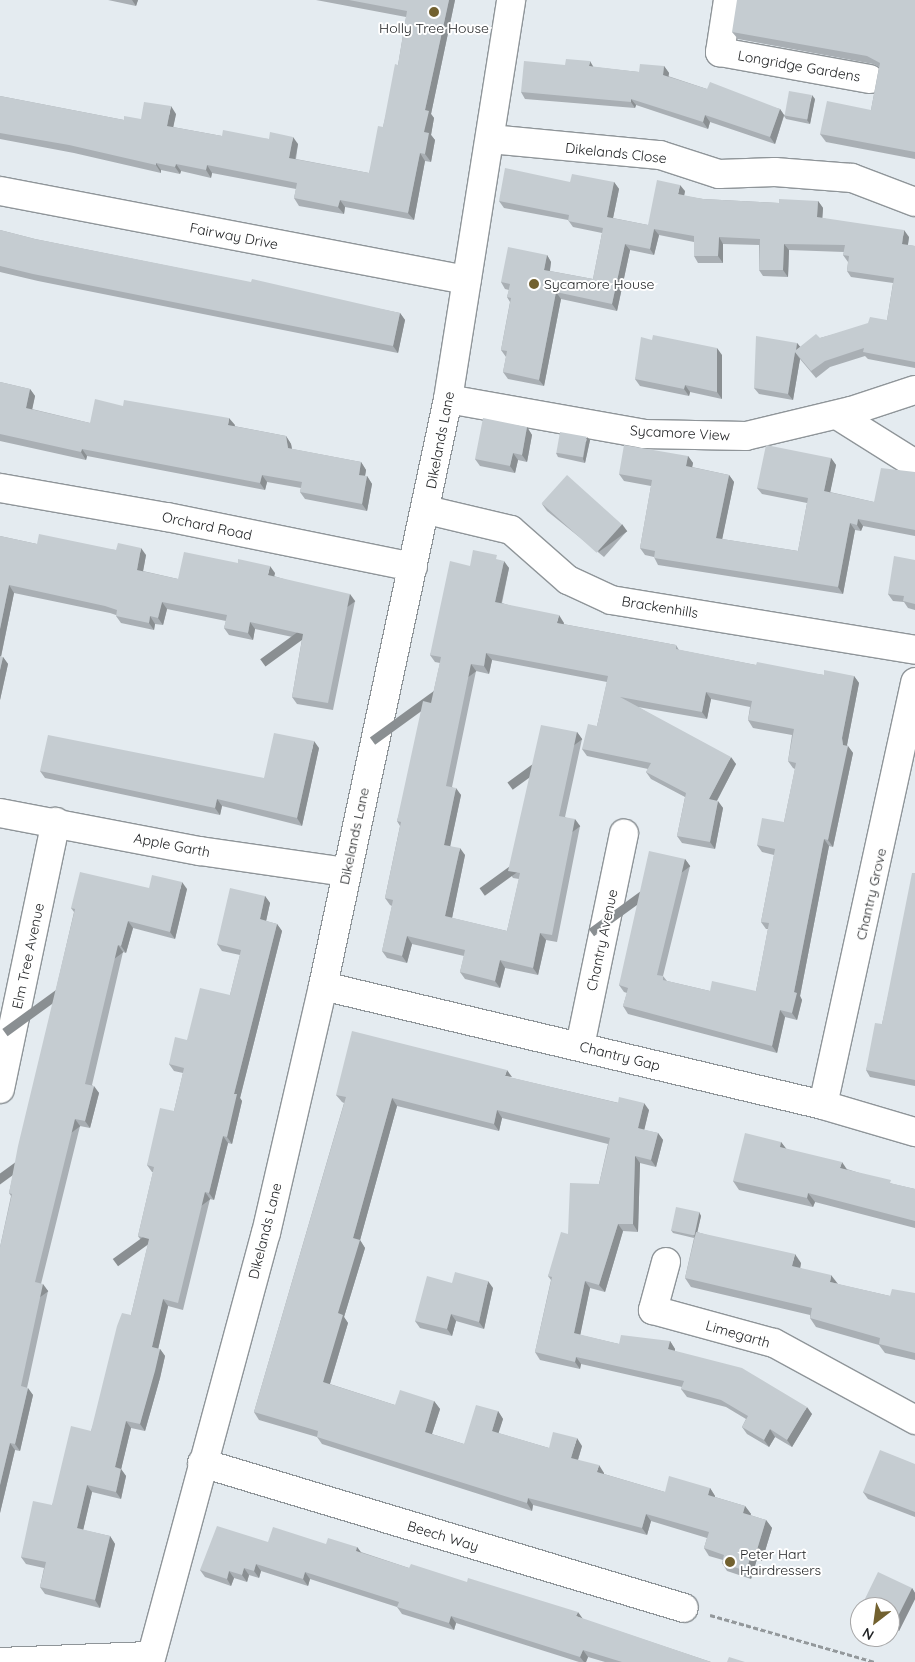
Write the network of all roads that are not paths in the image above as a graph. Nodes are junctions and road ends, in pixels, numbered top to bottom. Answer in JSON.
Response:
{"nodes":[{"id":1,"x":511,"y":0,"type":"edge"},
{"id":2,"x":728,"y":0,"type":"edge"},
{"id":3,"x":870,"y":79,"type":"dead end"},
{"id":4,"x":490,"y":139,"type":"junction"},
{"id":5,"x":0,"y":190,"type":"edge"},
{"id":6,"x":915,"y":202,"type":"edge"},
{"id":7,"x":467,"y":280,"type":"junction"},
{"id":8,"x":915,"y":390,"type":"edge"},
{"id":9,"x":448,"y":398,"type":"junction"},
{"id":10,"x":844,"y":413,"type":"junction"},
{"id":11,"x":915,"y":464,"type":"edge"},
{"id":12,"x":0,"y":488,"type":"edge"},
{"id":13,"x":426,"y":510,"type":"junction"},
{"id":14,"x":413,"y":567,"type":"junction"},
{"id":15,"x":915,"y":650,"type":"edge"},
{"id":16,"x":915,"y":682,"type":"edge"},
{"id":17,"x":0,"y":814,"type":"edge"},
{"id":18,"x":56,"y":822,"type":"junction"},
{"id":19,"x":624,"y":833,"type":"dead end"},
{"id":20,"x":346,"y":872,"type":"junction"},
{"id":21,"x":323,"y":986,"type":"junction"},
{"id":22,"x":580,"y":1046,"type":"junction"},
{"id":23,"x":0,"y":1089,"type":"edge"},
{"id":24,"x":823,"y":1105,"type":"junction"},
{"id":25,"x":915,"y":1132,"type":"edge"},
{"id":26,"x":666,"y":1262,"type":"dead end"},
{"id":27,"x":915,"y":1420,"type":"edge"},
{"id":28,"x":202,"y":1463,"type":"junction"},
{"id":29,"x":684,"y":1608,"type":"road end"},
{"id":30,"x":151,"y":1659,"type":"edge"},
{"id":31,"x":0,"y":1662,"type":"edge"}],
"edges":[{"from":1,"to":4,"type":"street","name":"Dikelands Lane"},
{"from":2,"to":3,"type":"street","name":"Longridge Gardens"},
{"from":4,"to":6,"type":"street","name":"Dikelands Close"},
{"from":4,"to":7,"type":"street","name":"Dikelands Lane"},
{"from":5,"to":7,"type":"street","name":"Fairway Drive"},
{"from":7,"to":9,"type":"street","name":"Dikelands Lane"},
{"from":8,"to":10,"type":"street","name":"Sycamore View"},
{"from":9,"to":10,"type":"street","name":"Sycamore View"},
{"from":9,"to":13,"type":"street","name":"Dikelands Lane"},
{"from":10,"to":11,"type":"street"},
{"from":12,"to":14,"type":"street","name":"Orchard Road"},
{"from":13,"to":14,"type":"street","name":"Dikelands Lane"},
{"from":13,"to":15,"type":"street","name":"Brackenhills"},
{"from":14,"to":20,"type":"street","name":"Dikelands Lane"},
{"from":16,"to":24,"type":"street","name":"Chantry Grove"},
{"from":17,"to":18,"type":"street","name":"Apple Garth"},
{"from":18,"to":20,"type":"street","name":"Apple Garth"},
{"from":18,"to":23,"type":"street","name":"Elm Tree Avenue"},
{"from":19,"to":22,"type":"street","name":"Chantry Avenue"},
{"from":20,"to":21,"type":"street","name":"Dikelands Lane"},
{"from":21,"to":22,"type":"street","name":"Chantry Gap"},
{"from":21,"to":28,"type":"street","name":"Dikelands Lane"},
{"from":22,"to":24,"type":"street","name":"Chantry Gap"},
{"from":24,"to":25,"type":"street","name":"Chantry Gap"},
{"from":26,"to":27,"type":"street","name":"Limegarth"},
{"from":28,"to":29,"type":"street","name":"Beech Way"},
{"from":28,"to":30,"type":"street","name":"Dikelands Lane"},
{"from":30,"to":31,"type":"street"}]}
